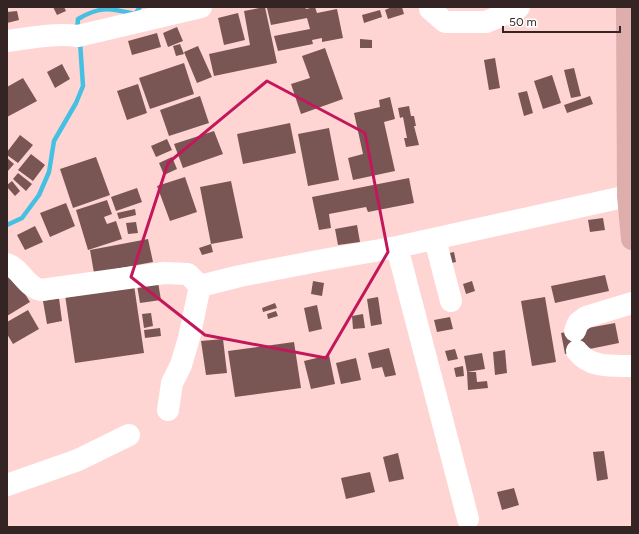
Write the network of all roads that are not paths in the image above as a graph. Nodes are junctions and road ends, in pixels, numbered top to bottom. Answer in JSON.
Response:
{"nodes":[{"id":1,"x":201,"y":7,"type":"edge"},
{"id":2,"x":430,"y":7,"type":"edge"},
{"id":3,"x":519,"y":7,"type":"edge"},
{"id":4,"x":627,"y":7,"type":"edge"},
{"id":5,"x":7,"y":41,"type":"edge"},
{"id":6,"x":628,"y":196,"type":"junction"},
{"id":7,"x":435,"y":239,"type":"junction"},
{"id":8,"x":632,"y":239,"type":"edge"},
{"id":9,"x":397,"y":247,"type":"junction"},
{"id":10,"x":7,"y":264,"type":"edge"},
{"id":11,"x":200,"y":286,"type":"junction"},
{"id":12,"x":451,"y":301,"type":"dead end"},
{"id":13,"x":632,"y":303,"type":"edge"},
{"id":14,"x":632,"y":366,"type":"edge"},
{"id":15,"x":168,"y":410,"type":"dead end"},
{"id":16,"x":129,"y":435,"type":"dead end"},
{"id":17,"x":7,"y":486,"type":"edge"},
{"id":18,"x":468,"y":519,"type":"dead end"}],
"edges":[{"from":1,"to":5,"type":"street"},
{"from":2,"to":3,"type":"street"},
{"from":4,"to":6,"type":"main road"},
{"from":6,"to":7,"type":"street"},
{"from":6,"to":8,"type":"main road"},
{"from":7,"to":9,"type":"street"},
{"from":7,"to":12,"type":"street"},
{"from":9,"to":11,"type":"street"},
{"from":9,"to":18,"type":"street"},
{"from":10,"to":11,"type":"street"},
{"from":11,"to":15,"type":"street"},
{"from":13,"to":14,"type":"street"},
{"from":16,"to":17,"type":"street"}]}
